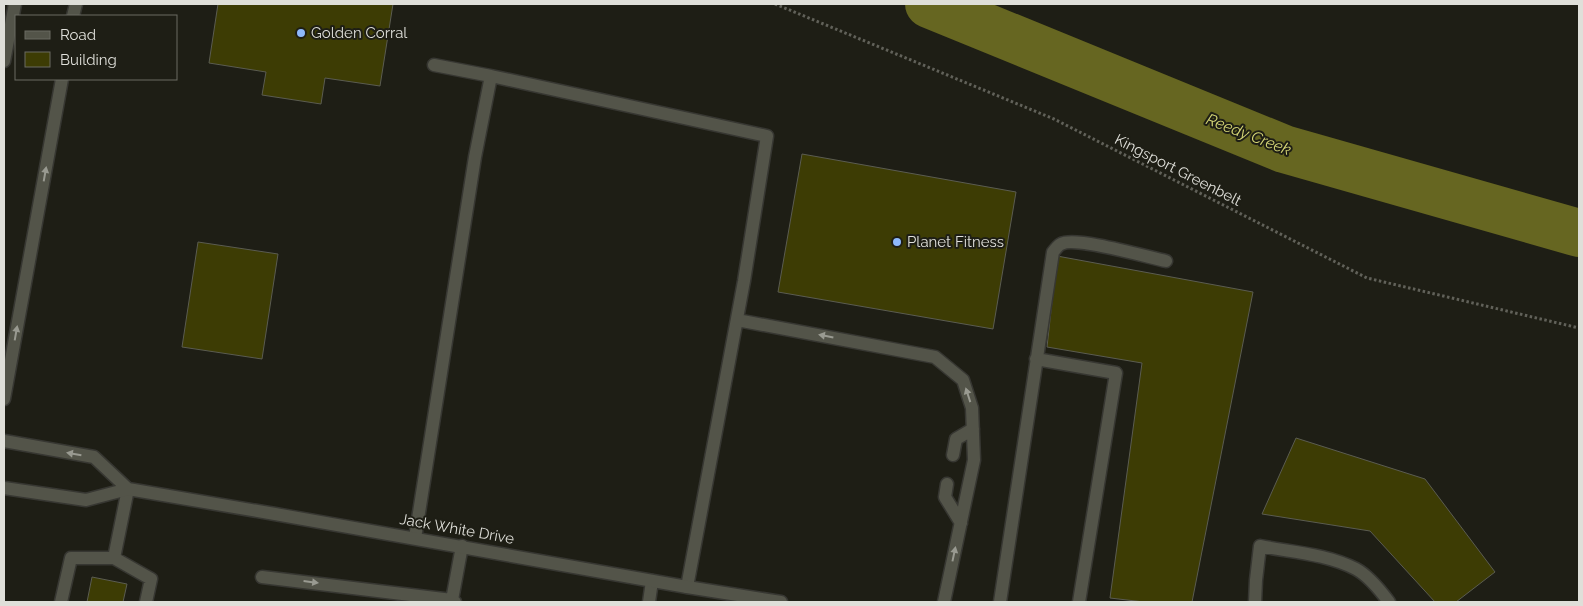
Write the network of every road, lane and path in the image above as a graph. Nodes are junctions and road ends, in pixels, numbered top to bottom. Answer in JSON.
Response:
{"nodes":[{"id":1,"x":15,"y":4,"type":"edge"},
{"id":2,"x":775,"y":4,"type":"edge"},
{"id":3,"x":4,"y":61,"type":"edge"},
{"id":4,"x":434,"y":65,"type":"dead end"},
{"id":5,"x":491,"y":76,"type":"junction"},
{"id":6,"x":62,"y":80,"type":"edge"},
{"id":7,"x":1166,"y":261,"type":"dead end"},
{"id":8,"x":737,"y":320,"type":"junction"},
{"id":9,"x":1579,"y":328,"type":"edge"},
{"id":10,"x":1036,"y":359,"type":"junction"},
{"id":11,"x":4,"y":399,"type":"edge"},
{"id":12,"x":973,"y":429,"type":"junction"},
{"id":13,"x":4,"y":441,"type":"edge"},
{"id":14,"x":953,"y":456,"type":"dead end"},
{"id":15,"x":948,"y":484,"type":"dead end"},
{"id":16,"x":4,"y":488,"type":"edge"},
{"id":17,"x":128,"y":490,"type":"junction"},
{"id":18,"x":961,"y":522,"type":"junction"},
{"id":19,"x":414,"y":538,"type":"junction"},
{"id":20,"x":462,"y":546,"type":"junction"},
{"id":21,"x":114,"y":558,"type":"junction"},
{"id":22,"x":262,"y":577,"type":"dead end"},
{"id":23,"x":652,"y":581,"type":"junction"},
{"id":24,"x":687,"y":587,"type":"junction"},
{"id":25,"x":453,"y":601,"type":"edge"},
{"id":26,"x":61,"y":602,"type":"edge"},
{"id":27,"x":146,"y":602,"type":"edge"},
{"id":28,"x":649,"y":602,"type":"edge"},
{"id":29,"x":781,"y":602,"type":"edge"},
{"id":30,"x":944,"y":602,"type":"edge"},
{"id":31,"x":1000,"y":602,"type":"edge"},
{"id":32,"x":1079,"y":602,"type":"edge"},
{"id":33,"x":1255,"y":602,"type":"edge"},
{"id":34,"x":1389,"y":602,"type":"edge"}],
"edges":[{"from":1,"to":3,"type":"street"},
{"from":2,"to":9,"type":"path","name":"Kingsport Greenbelt"},
{"from":4,"to":5,"type":"street"},
{"from":5,"to":8,"type":"street"},
{"from":5,"to":19,"type":"street"},
{"from":11,"to":6,"type":"street","one_way":true},
{"from":7,"to":10,"type":"street"},
{"from":12,"to":8,"type":"street","one_way":true},
{"from":8,"to":24,"type":"street"},
{"from":10,"to":31,"type":"street"},
{"from":10,"to":32,"type":"street"},
{"from":12,"to":14,"type":"street"},
{"from":12,"to":18,"type":"street"},
{"from":17,"to":13,"type":"street","one_way":true},
{"from":15,"to":18,"type":"street"},
{"from":16,"to":17,"type":"street","name":"Jack White Drive"},
{"from":17,"to":19,"type":"street","name":"Jack White Drive"},
{"from":17,"to":21,"type":"street"},
{"from":30,"to":18,"type":"street","one_way":true},
{"from":19,"to":20,"type":"street","name":"Jack White Drive"},
{"from":20,"to":23,"type":"street","name":"Jack White Drive"},
{"from":20,"to":25,"type":"street"},
{"from":21,"to":26,"type":"street"},
{"from":21,"to":27,"type":"street"},
{"from":22,"to":25,"type":"street","one_way":true},
{"from":23,"to":24,"type":"street","name":"Jack White Drive"},
{"from":23,"to":28,"type":"street"},
{"from":24,"to":29,"type":"street","name":"Jack White Drive"},
{"from":33,"to":34,"type":"street"}]}
